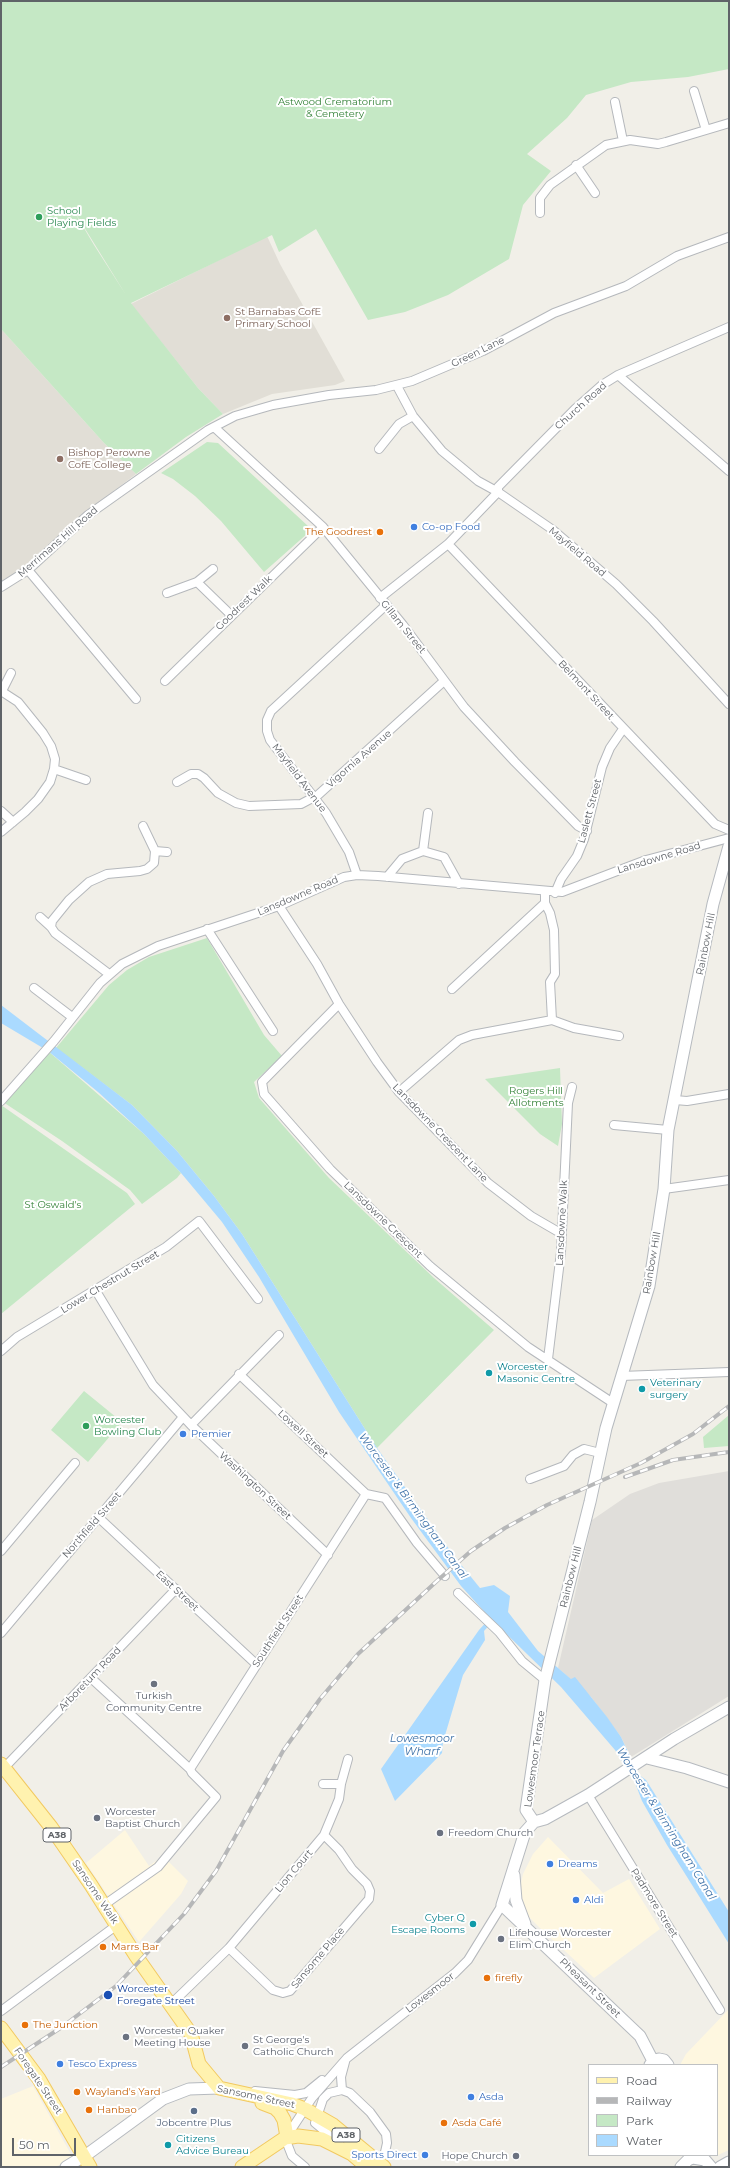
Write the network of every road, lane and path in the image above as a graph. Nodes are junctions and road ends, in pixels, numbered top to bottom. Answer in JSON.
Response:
{"nodes":[{"id":1,"x":694,"y":91,"type":"dead end"},
{"id":2,"x":615,"y":102,"type":"dead end"},
{"id":3,"x":729,"y":123,"type":"edge"},
{"id":4,"x":706,"y":130,"type":"junction"},
{"id":5,"x":623,"y":141,"type":"junction"},
{"id":6,"x":576,"y":165,"type":"junction"},
{"id":7,"x":595,"y":193,"type":"dead end"},
{"id":8,"x":540,"y":213,"type":"dead end"},
{"id":9,"x":729,"y":237,"type":"edge"},
{"id":10,"x":729,"y":327,"type":"edge"},
{"id":11,"x":618,"y":376,"type":"junction"},
{"id":12,"x":397,"y":386,"type":"junction"},
{"id":13,"x":413,"y":416,"type":"junction"},
{"id":14,"x":214,"y":427,"type":"junction"},
{"id":15,"x":379,"y":449,"type":"dead end"},
{"id":16,"x":729,"y":472,"type":"edge"},
{"id":17,"x":498,"y":492,"type":"junction"},
{"id":18,"x":323,"y":527,"type":"junction"},
{"id":19,"x":448,"y":544,"type":"junction"},
{"id":20,"x":213,"y":569,"type":"dead end"},
{"id":21,"x":28,"y":570,"type":"junction"},
{"id":22,"x":197,"y":582,"type":"junction"},
{"id":23,"x":1,"y":588,"type":"edge"},
{"id":24,"x":167,"y":593,"type":"dead end"},
{"id":25,"x":380,"y":598,"type":"junction"},
{"id":26,"x":386,"y":605,"type":"junction"},
{"id":27,"x":231,"y":615,"type":"junction"},
{"id":28,"x":11,"y":673,"type":"dead end"},
{"id":29,"x":165,"y":681,"type":"dead end"},
{"id":30,"x":444,"y":681,"type":"junction"},
{"id":31,"x":1,"y":691,"type":"edge"},
{"id":32,"x":136,"y":699,"type":"dead end"},
{"id":33,"x":729,"y":704,"type":"edge"},
{"id":34,"x":623,"y":729,"type":"junction"},
{"id":35,"x":54,"y":769,"type":"junction"},
{"id":36,"x":86,"y":780,"type":"dead end"},
{"id":37,"x":177,"y":782,"type":"dead end"},
{"id":38,"x":314,"y":798,"type":"junction"},
{"id":39,"x":1,"y":811,"type":"edge"},
{"id":40,"x":428,"y":813,"type":"dead end"},
{"id":41,"x":13,"y":822,"type":"junction"},
{"id":42,"x":143,"y":826,"type":"dead end"},
{"id":43,"x":729,"y":830,"type":"edge"},
{"id":44,"x":587,"y":831,"type":"junction"},
{"id":45,"x":1,"y":832,"type":"edge"},
{"id":46,"x":729,"y":838,"type":"edge"},
{"id":47,"x":729,"y":846,"type":"edge"},
{"id":48,"x":156,"y":851,"type":"junction"},
{"id":49,"x":423,"y":851,"type":"junction"},
{"id":50,"x":166,"y":852,"type":"dead end"},
{"id":51,"x":357,"y":875,"type":"junction"},
{"id":52,"x":387,"y":877,"type":"junction"},
{"id":53,"x":459,"y":884,"type":"junction"},
{"id":54,"x":545,"y":892,"type":"junction"},
{"id":55,"x":555,"y":892,"type":"junction"},
{"id":56,"x":545,"y":903,"type":"junction"},
{"id":57,"x":279,"y":906,"type":"junction"},
{"id":58,"x":40,"y":916,"type":"dead end"},
{"id":59,"x":51,"y":927,"type":"junction"},
{"id":60,"x":207,"y":929,"type":"junction"},
{"id":61,"x":109,"y":974,"type":"junction"},
{"id":62,"x":34,"y":988,"type":"dead end"},
{"id":63,"x":452,"y":989,"type":"dead end"},
{"id":64,"x":339,"y":1004,"type":"junction"},
{"id":65,"x":72,"y":1017,"type":"junction"},
{"id":66,"x":552,"y":1020,"type":"junction"},
{"id":67,"x":273,"y":1030,"type":"dead end"},
{"id":68,"x":619,"y":1036,"type":"dead end"},
{"id":69,"x":572,"y":1087,"type":"dead end"},
{"id":70,"x":399,"y":1092,"type":"junction"},
{"id":71,"x":729,"y":1094,"type":"edge"},
{"id":72,"x":675,"y":1100,"type":"junction"},
{"id":73,"x":1,"y":1101,"type":"edge"},
{"id":74,"x":614,"y":1125,"type":"dead end"},
{"id":75,"x":668,"y":1130,"type":"junction"},
{"id":76,"x":729,"y":1180,"type":"edge"},
{"id":77,"x":664,"y":1189,"type":"junction"},
{"id":78,"x":562,"y":1234,"type":"junction"},
{"id":79,"x":96,"y":1291,"type":"junction"},
{"id":80,"x":258,"y":1299,"type":"dead end"},
{"id":81,"x":279,"y":1335,"type":"dead end"},
{"id":82,"x":1,"y":1351,"type":"edge"},
{"id":83,"x":548,"y":1359,"type":"junction"},
{"id":84,"x":729,"y":1372,"type":"edge"},
{"id":85,"x":239,"y":1374,"type":"junction"},
{"id":86,"x":621,"y":1376,"type":"junction"},
{"id":87,"x":613,"y":1403,"type":"junction"},
{"id":88,"x":183,"y":1417,"type":"junction"},
{"id":89,"x":190,"y":1425,"type":"junction"},
{"id":90,"x":600,"y":1453,"type":"junction"},
{"id":91,"x":76,"y":1463,"type":"dead end"},
{"id":92,"x":530,"y":1479,"type":"dead end"},
{"id":93,"x":366,"y":1494,"type":"junction"},
{"id":94,"x":98,"y":1517,"type":"junction"},
{"id":95,"x":1,"y":1552,"type":"edge"},
{"id":96,"x":328,"y":1555,"type":"junction"},
{"id":97,"x":445,"y":1576,"type":"dead end"},
{"id":98,"x":176,"y":1589,"type":"junction"},
{"id":99,"x":458,"y":1593,"type":"dead end"},
{"id":100,"x":1,"y":1634,"type":"edge"},
{"id":101,"x":256,"y":1664,"type":"junction"},
{"id":102,"x":91,"y":1678,"type":"junction"},
{"id":103,"x":546,"y":1678,"type":"junction"},
{"id":104,"x":729,"y":1707,"type":"edge"},
{"id":105,"x":348,"y":1759,"type":"dead end"},
{"id":106,"x":644,"y":1760,"type":"junction"},
{"id":107,"x":3,"y":1766,"type":"edge"},
{"id":108,"x":190,"y":1769,"type":"junction"},
{"id":109,"x":729,"y":1782,"type":"edge"},
{"id":110,"x":323,"y":1784,"type":"dead end"},
{"id":111,"x":341,"y":1784,"type":"junction"},
{"id":112,"x":588,"y":1795,"type":"junction"},
{"id":113,"x":534,"y":1822,"type":"junction"},
{"id":114,"x":324,"y":1835,"type":"junction"},
{"id":115,"x":514,"y":1866,"type":"junction"},
{"id":116,"x":104,"y":1905,"type":"junction"},
{"id":117,"x":502,"y":1905,"type":"junction"},
{"id":118,"x":117,"y":1925,"type":"junction"},
{"id":119,"x":528,"y":1930,"type":"junction"},
{"id":120,"x":229,"y":1948,"type":"junction"},
{"id":121,"x":170,"y":2005,"type":"junction"},
{"id":122,"x":720,"y":2010,"type":"dead end"},
{"id":123,"x":1,"y":2011,"type":"edge"},
{"id":124,"x":1,"y":2028,"type":"edge"},
{"id":125,"x":347,"y":2058,"type":"junction"},
{"id":126,"x":652,"y":2063,"type":"edge"},
{"id":127,"x":667,"y":2064,"type":"edge"},
{"id":128,"x":340,"y":2065,"type":"junction"},
{"id":129,"x":225,"y":2089,"type":"junction"},
{"id":130,"x":342,"y":2090,"type":"junction"},
{"id":131,"x":305,"y":2109,"type":"junction"},
{"id":132,"x":317,"y":2116,"type":"junction"},
{"id":133,"x":286,"y":2138,"type":"junction"},
{"id":134,"x":352,"y":2154,"type":"junction"},
{"id":135,"x":693,"y":2157,"type":"edge"},
{"id":136,"x":87,"y":2161,"type":"edge"},
{"id":137,"x":729,"y":2162,"type":"edge"},
{"id":138,"x":377,"y":2165,"type":"edge"},
{"id":139,"x":66,"y":2167,"type":"edge"},
{"id":140,"x":242,"y":2167,"type":"edge"},
{"id":141,"x":306,"y":2167,"type":"edge"},
{"id":142,"x":681,"y":2167,"type":"edge"},
{"id":143,"x":711,"y":2167,"type":"edge"},
{"id":144,"x":720,"y":2167,"type":"edge"}],
"edges":[{"from":1,"to":4,"type":"street"},
{"from":2,"to":5,"type":"street"},
{"from":3,"to":4,"type":"street"},
{"from":4,"to":5,"type":"street"},
{"from":5,"to":6,"type":"street"},
{"from":6,"to":7,"type":"street"},
{"from":6,"to":8,"type":"street"},
{"from":9,"to":12,"type":"street","name":"Green Lane"},
{"from":10,"to":11,"type":"street","name":"Church Road"},
{"from":11,"to":16,"type":"street"},
{"from":11,"to":17,"type":"street","name":"Church Road"},
{"from":12,"to":13,"type":"street","name":"Mayfield Road"},
{"from":12,"to":14,"type":"street","name":"Green Lane"},
{"from":13,"to":15,"type":"street"},
{"from":13,"to":17,"type":"street","name":"Mayfield Road"},
{"from":14,"to":18,"type":"street","name":"Gillam Street"},
{"from":14,"to":21,"type":"street","name":"Merrimans Hill Road"},
{"from":17,"to":19,"type":"street","name":"Church Road"},
{"from":17,"to":33,"type":"street","name":"Mayfield Road"},
{"from":18,"to":25,"type":"street","name":"Gillam Street"},
{"from":18,"to":27,"type":"street","name":"Goodrest Walk"},
{"from":19,"to":25,"type":"street","name":"Church Road"},
{"from":19,"to":34,"type":"street","name":"Belmont Street"},
{"from":20,"to":22,"type":"street"},
{"from":21,"to":23,"type":"street","name":"Merrimans Hill Road"},
{"from":21,"to":32,"type":"street"},
{"from":22,"to":24,"type":"street"},
{"from":22,"to":27,"type":"street"},
{"from":25,"to":26,"type":"street","name":"Gillam Street"},
{"from":26,"to":30,"type":"street","name":"Gillam Street"},
{"from":26,"to":38,"type":"street","name":"Mayfield Avenue"},
{"from":27,"to":29,"type":"street","name":"Goodrest Walk"},
{"from":28,"to":31,"type":"street"},
{"from":30,"to":38,"type":"street","name":"Vigornia Avenue"},
{"from":30,"to":44,"type":"street","name":"Gillam Street"},
{"from":31,"to":35,"type":"street"},
{"from":34,"to":43,"type":"street","name":"Belmont Street"},
{"from":34,"to":44,"type":"street","name":"Laslett Street"},
{"from":35,"to":36,"type":"street"},
{"from":35,"to":41,"type":"street"},
{"from":37,"to":38,"type":"street","name":"Vigornia Avenue"},
{"from":38,"to":51,"type":"street","name":"Mayfield Avenue"},
{"from":39,"to":41,"type":"street"},
{"from":40,"to":49,"type":"street"},
{"from":41,"to":45,"type":"street"},
{"from":42,"to":48,"type":"street"},
{"from":44,"to":55,"type":"street","name":"Laslett Street"},
{"from":46,"to":55,"type":"street","name":"Lansdowne Road"},
{"from":47,"to":72,"type":"main road","name":"Rainbow Hill"},
{"from":48,"to":50,"type":"street"},
{"from":48,"to":59,"type":"street"},
{"from":49,"to":52,"type":"street"},
{"from":49,"to":53,"type":"street"},
{"from":51,"to":52,"type":"street","name":"Lansdowne Road"},
{"from":51,"to":57,"type":"street","name":"Lansdowne Road"},
{"from":52,"to":53,"type":"street","name":"Lansdowne Road"},
{"from":53,"to":54,"type":"street","name":"Lansdowne Road"},
{"from":54,"to":55,"type":"street","name":"Lansdowne Road"},
{"from":54,"to":56,"type":"street"},
{"from":56,"to":63,"type":"street"},
{"from":56,"to":66,"type":"street"},
{"from":57,"to":60,"type":"street","name":"Lansdowne Road"},
{"from":57,"to":64,"type":"street","name":"Lansdowne Crescent Lane"},
{"from":58,"to":59,"type":"street"},
{"from":59,"to":61,"type":"street"},
{"from":60,"to":61,"type":"street","name":"Lansdowne Road"},
{"from":60,"to":67,"type":"street"},
{"from":61,"to":65,"type":"street","name":"Lansdowne Road"},
{"from":62,"to":65,"type":"street"},
{"from":64,"to":70,"type":"street","name":"Lansdowne Crescent Lane"},
{"from":64,"to":83,"type":"street","name":"Lansdowne Crescent"},
{"from":65,"to":73,"type":"street","name":"Lansdowne Road"},
{"from":66,"to":68,"type":"street"},
{"from":66,"to":70,"type":"street"},
{"from":69,"to":78,"type":"street","name":"Lansdowne Walk"},
{"from":70,"to":78,"type":"street","name":"Lansdowne Crescent Lane"},
{"from":71,"to":72,"type":"street"},
{"from":72,"to":75,"type":"main road","name":"Rainbow Hill"},
{"from":74,"to":75,"type":"street"},
{"from":75,"to":77,"type":"main road","name":"Rainbow Hill"},
{"from":76,"to":77,"type":"street"},
{"from":77,"to":86,"type":"main road","name":"Rainbow Hill"},
{"from":78,"to":83,"type":"street","name":"Lansdowne Walk"},
{"from":79,"to":80,"type":"street","name":"Lower Chestnut Street"},
{"from":79,"to":82,"type":"street","name":"Lower Chestnut Street"},
{"from":79,"to":88,"type":"street","name":"Washington Street"},
{"from":81,"to":85,"type":"street"},
{"from":83,"to":87,"type":"street","name":"Lansdowne Crescent"},
{"from":84,"to":86,"type":"street"},
{"from":85,"to":89,"type":"street"},
{"from":85,"to":93,"type":"street","name":"Lowell Street"},
{"from":86,"to":87,"type":"main road","name":"Rainbow Hill"},
{"from":87,"to":90,"type":"main road","name":"Rainbow Hill"},
{"from":88,"to":89,"type":"street","name":"Washington Street"},
{"from":88,"to":94,"type":"street","name":"Northfield Street"},
{"from":89,"to":96,"type":"street","name":"Washington Street"},
{"from":90,"to":92,"type":"street"},
{"from":90,"to":103,"type":"main road","name":"Rainbow Hill"},
{"from":91,"to":95,"type":"street"},
{"from":93,"to":96,"type":"street","name":"Southfield Street"},
{"from":93,"to":97,"type":"street"},
{"from":94,"to":98,"type":"street","name":"East Street"},
{"from":94,"to":100,"type":"street","name":"Northfield Street"},
{"from":96,"to":101,"type":"street","name":"Southfield Street"},
{"from":98,"to":101,"type":"street","name":"East Street"},
{"from":98,"to":102,"type":"street","name":"Arboretum Road"},
{"from":99,"to":103,"type":"street"},
{"from":101,"to":108,"type":"street","name":"Southfield Street"},
{"from":102,"to":107,"type":"street","name":"Arboretum Road"},
{"from":102,"to":108,"type":"street"},
{"from":103,"to":113,"type":"main road","name":"Lowesmoor Terrace"},
{"from":104,"to":106,"type":"main road"},
{"from":105,"to":111,"type":"street","name":"Lion Court"},
{"from":106,"to":109,"type":"main road"},
{"from":106,"to":112,"type":"main road"},
{"from":107,"to":116,"type":"main road","name":"Sansome Walk","number":"A38"},
{"from":108,"to":116,"type":"street"},
{"from":110,"to":111,"type":"street"},
{"from":111,"to":114,"type":"street","name":"Lion Court"},
{"from":112,"to":113,"type":"main road"},
{"from":112,"to":122,"type":"street","name":"Padmore Street"},
{"from":113,"to":115,"type":"main road","name":"Lowesmoor Terrace"},
{"from":114,"to":120,"type":"street","name":"Lion Court"},
{"from":114,"to":120,"type":"street","name":"Sansome Place"},
{"from":115,"to":117,"type":"main road","name":"Lowesmoor Terrace"},
{"from":115,"to":119,"type":"main road"},
{"from":116,"to":118,"type":"main road","name":"Sansome Walk","number":"A38"},
{"from":117,"to":119,"type":"main road","name":"Pheasant Street"},
{"from":117,"to":125,"type":"street","name":"Lowesmoor"},
{"from":118,"to":121,"type":"main road","name":"Sansome Walk","number":"A38"},
{"from":118,"to":123,"type":"street"},
{"from":119,"to":126,"type":"main road","name":"Pheasant Street"},
{"from":120,"to":121,"type":"street"},
{"from":121,"to":129,"type":"main road","number":"A38"},
{"from":124,"to":136,"type":"main road","name":"Foregate Street"},
{"from":125,"to":128,"type":"street","name":"Lowesmoor"},
{"from":125,"to":130,"type":"street"},
{"from":126,"to":127,"type":"main road","name":"Pheasant Street"},
{"from":128,"to":129,"type":"street","name":"Lowesmoor"},
{"from":128,"to":131,"type":"street","name":"Lowesmoor"},
{"from":129,"to":131,"type":"main road","name":"Sansome Street","number":"A38"},
{"from":129,"to":133,"type":"main road","number":"A38"},
{"from":129,"to":136,"type":"main road","name":"Sansome Street"},
{"from":130,"to":132,"type":"street"},
{"from":130,"to":138,"type":"street"},
{"from":131,"to":132,"type":"main road","number":"A38"},
{"from":131,"to":133,"type":"street","name":"Lowesmoor"},
{"from":132,"to":134,"type":"street"},
{"from":132,"to":138,"type":"main road","number":"A38"},
{"from":133,"to":134,"type":"main road","number":"A38"},
{"from":133,"to":140,"type":"main road"},
{"from":133,"to":141,"type":"street"},
{"from":134,"to":138,"type":"main road","number":"A38"},
{"from":135,"to":142,"type":"main road"},
{"from":135,"to":143,"type":"main road"},
{"from":136,"to":139,"type":"main road","name":"Sansome Street"},
{"from":137,"to":144,"type":"main road"}]}
